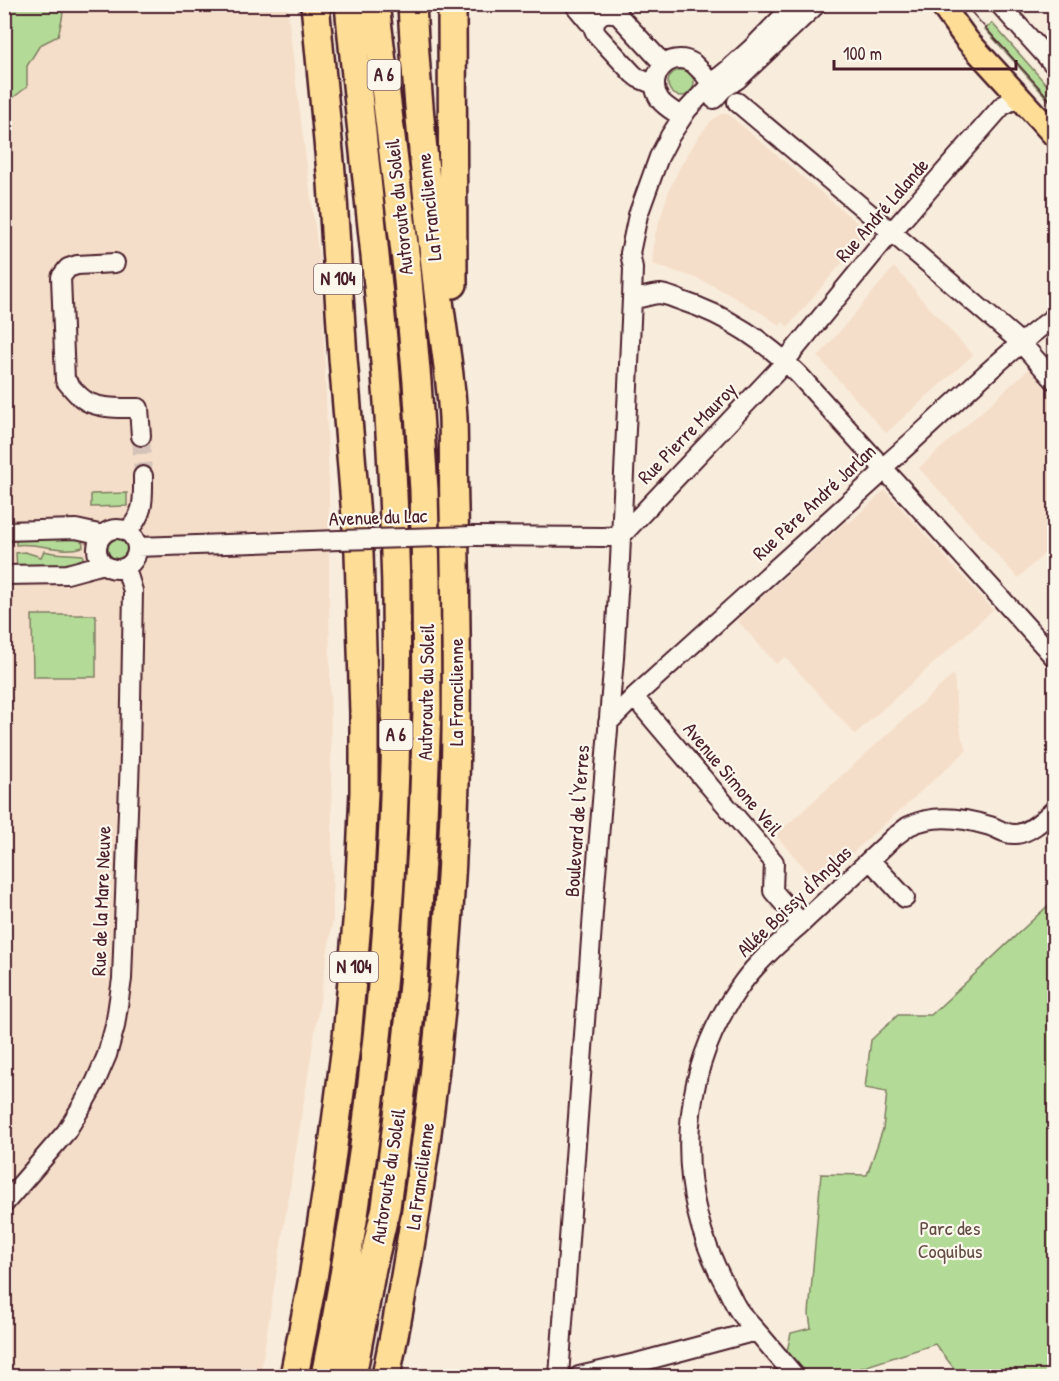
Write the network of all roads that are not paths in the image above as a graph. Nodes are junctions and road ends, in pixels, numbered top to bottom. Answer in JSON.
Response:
{"nodes":[{"id":1,"x":315,"y":4,"type":"edge"},
{"id":2,"x":349,"y":4,"type":"edge"},
{"id":3,"x":375,"y":4,"type":"edge"},
{"id":4,"x":391,"y":4,"type":"edge"},
{"id":5,"x":412,"y":4,"type":"edge"},
{"id":6,"x":452,"y":4,"type":"edge"},
{"id":7,"x":574,"y":4,"type":"edge"},
{"id":8,"x":795,"y":4,"type":"edge"},
{"id":9,"x":817,"y":4,"type":"edge"},
{"id":10,"x":941,"y":4,"type":"edge"},
{"id":11,"x":999,"y":4,"type":"edge"},
{"id":12,"x":594,"y":25,"type":"junction"},
{"id":13,"x":1053,"y":59,"type":"edge"},
{"id":14,"x":665,"y":63,"type":"junction"},
{"id":15,"x":712,"y":83,"type":"junction"},
{"id":16,"x":655,"y":85,"type":"junction"},
{"id":17,"x":357,"y":91,"type":"junction"},
{"id":18,"x":1021,"y":98,"type":"junction"},
{"id":19,"x":737,"y":102,"type":"dead end"},
{"id":20,"x":690,"y":115,"type":"junction"},
{"id":21,"x":1054,"y":135,"type":"edge"},
{"id":22,"x":393,"y":146,"type":"junction"},
{"id":23,"x":896,"y":235,"type":"junction"},
{"id":24,"x":115,"y":263,"type":"dead end"},
{"id":25,"x":633,"y":268,"type":"junction"},
{"id":26,"x":632,"y":299,"type":"junction"},
{"id":27,"x":1054,"y":317,"type":"edge"},
{"id":28,"x":1021,"y":343,"type":"junction"},
{"id":29,"x":785,"y":361,"type":"junction"},
{"id":30,"x":1054,"y":380,"type":"edge"},
{"id":31,"x":453,"y":414,"type":"junction"},
{"id":32,"x":141,"y":436,"type":"tunnel mouth"},
{"id":33,"x":881,"y":473,"type":"junction"},
{"id":34,"x":143,"y":476,"type":"tunnel mouth"},
{"id":35,"x":4,"y":531,"type":"edge"},
{"id":36,"x":126,"y":531,"type":"junction"},
{"id":37,"x":103,"y":535,"type":"junction"},
{"id":38,"x":621,"y":536,"type":"junction"},
{"id":39,"x":137,"y":547,"type":"junction"},
{"id":40,"x":349,"y":547,"type":"junction"},
{"id":41,"x":104,"y":564,"type":"junction"},
{"id":42,"x":123,"y":568,"type":"junction"},
{"id":43,"x":4,"y":575,"type":"edge"},
{"id":44,"x":1054,"y":657,"type":"edge"},
{"id":45,"x":634,"y":697,"type":"junction"},
{"id":46,"x":608,"y":723,"type":"junction"},
{"id":47,"x":1049,"y":815,"type":"edge"},
{"id":48,"x":870,"y":860,"type":"junction"},
{"id":49,"x":905,"y":898,"type":"dead end"},
{"id":50,"x":801,"y":923,"type":"junction"},
{"id":51,"x":4,"y":1204,"type":"edge"},
{"id":52,"x":756,"y":1330,"type":"junction"},
{"id":53,"x":294,"y":1377,"type":"edge"},
{"id":54,"x":325,"y":1377,"type":"edge"},
{"id":55,"x":352,"y":1377,"type":"edge"},
{"id":56,"x":386,"y":1377,"type":"edge"},
{"id":57,"x":559,"y":1377,"type":"edge"},
{"id":58,"x":579,"y":1377,"type":"edge"},
{"id":59,"x":795,"y":1377,"type":"edge"}],
"edges":[{"from":1,"to":40,"type":"highway","number":"N 104"},
{"from":2,"to":17,"type":"highway","name":"Autoroute du Soleil","number":"A 6"},
{"from":3,"to":22,"type":"highway","name":"Autoroute du Soleil","number":"A 6"},
{"from":4,"to":22,"type":"highway"},
{"from":5,"to":31,"type":"highway","name":"La Francilienne"},
{"from":6,"to":31,"type":"highway"},
{"from":7,"to":12,"type":"street"},
{"from":8,"to":15,"type":"street","name":"Boulevard de l'Yerres"},
{"from":9,"to":20,"type":"street","name":"Boulevard de l'Yerres"},
{"from":10,"to":18,"type":"main road"},
{"from":11,"to":13,"type":"street"},
{"from":12,"to":14,"type":"street"},
{"from":12,"to":16,"type":"street"},
{"from":14,"to":15,"type":"street"},
{"from":14,"to":16,"type":"street"},
{"from":15,"to":20,"type":"street","name":"Boulevard de l'Yerres"},
{"from":16,"to":20,"type":"street"},
{"from":17,"to":40,"type":"highway"},
{"from":17,"to":54,"type":"highway","name":"Autoroute du Soleil","number":"A 6"},
{"from":18,"to":21,"type":"main road"},
{"from":18,"to":23,"type":"street","name":"Rue André Lalande"},
{"from":19,"to":23,"type":"street"},
{"from":20,"to":25,"type":"street","name":"Boulevard de l'Yerres"},
{"from":20,"to":25,"type":"street","name":"Boulevard de l'Yerres"},
{"from":22,"to":55,"type":"highway","name":"Autoroute du Soleil","number":"A 6"},
{"from":23,"to":28,"type":"street"},
{"from":23,"to":29,"type":"street","name":"Rue André Lalande"},
{"from":24,"to":32,"type":"street"},
{"from":25,"to":26,"type":"street","name":"Boulevard de l'Yerres"},
{"from":26,"to":29,"type":"street"},
{"from":26,"to":38,"type":"street","name":"Boulevard de l'Yerres"},
{"from":27,"to":28,"type":"street","name":"Rue Père André Jarlan"},
{"from":28,"to":30,"type":"street"},
{"from":28,"to":33,"type":"street","name":"Rue Père André Jarlan"},
{"from":29,"to":33,"type":"street"},
{"from":29,"to":38,"type":"street","name":"Rue Pierre Mauroy"},
{"from":31,"to":56,"type":"highway","name":"La Francilienne"},
{"from":33,"to":44,"type":"street"},
{"from":33,"to":45,"type":"street","name":"Rue Père André Jarlan"},
{"from":34,"to":36,"type":"street"},
{"from":35,"to":37,"type":"street"},
{"from":36,"to":37,"type":"street"},
{"from":36,"to":39,"type":"street"},
{"from":37,"to":41,"type":"street"},
{"from":38,"to":40,"type":"street","name":"Avenue du Lac","bridge":true},
{"from":38,"to":46,"type":"street","name":"Boulevard de l'Yerres"},
{"from":39,"to":40,"type":"street","name":"Avenue du Lac"},
{"from":39,"to":42,"type":"street"},
{"from":40,"to":53,"type":"highway","number":"N 104"},
{"from":41,"to":42,"type":"street"},
{"from":41,"to":43,"type":"street"},
{"from":42,"to":51,"type":"street","name":"Rue de la Mare Neuve"},
{"from":45,"to":46,"type":"street","name":"Rue Père André Jarlan"},
{"from":45,"to":50,"type":"street","name":"Avenue Simone Veil"},
{"from":46,"to":57,"type":"street","name":"Boulevard de l'Yerres"},
{"from":47,"to":48,"type":"street","name":"Allée Boissy d'Anglas"},
{"from":48,"to":49,"type":"street"},
{"from":48,"to":50,"type":"street","name":"Allée Boissy d'Anglas"},
{"from":50,"to":52,"type":"street","name":"Allée Boissy d'Anglas"},
{"from":52,"to":58,"type":"street"},
{"from":52,"to":59,"type":"street","name":"Allée Boissy d'Anglas"}]}
